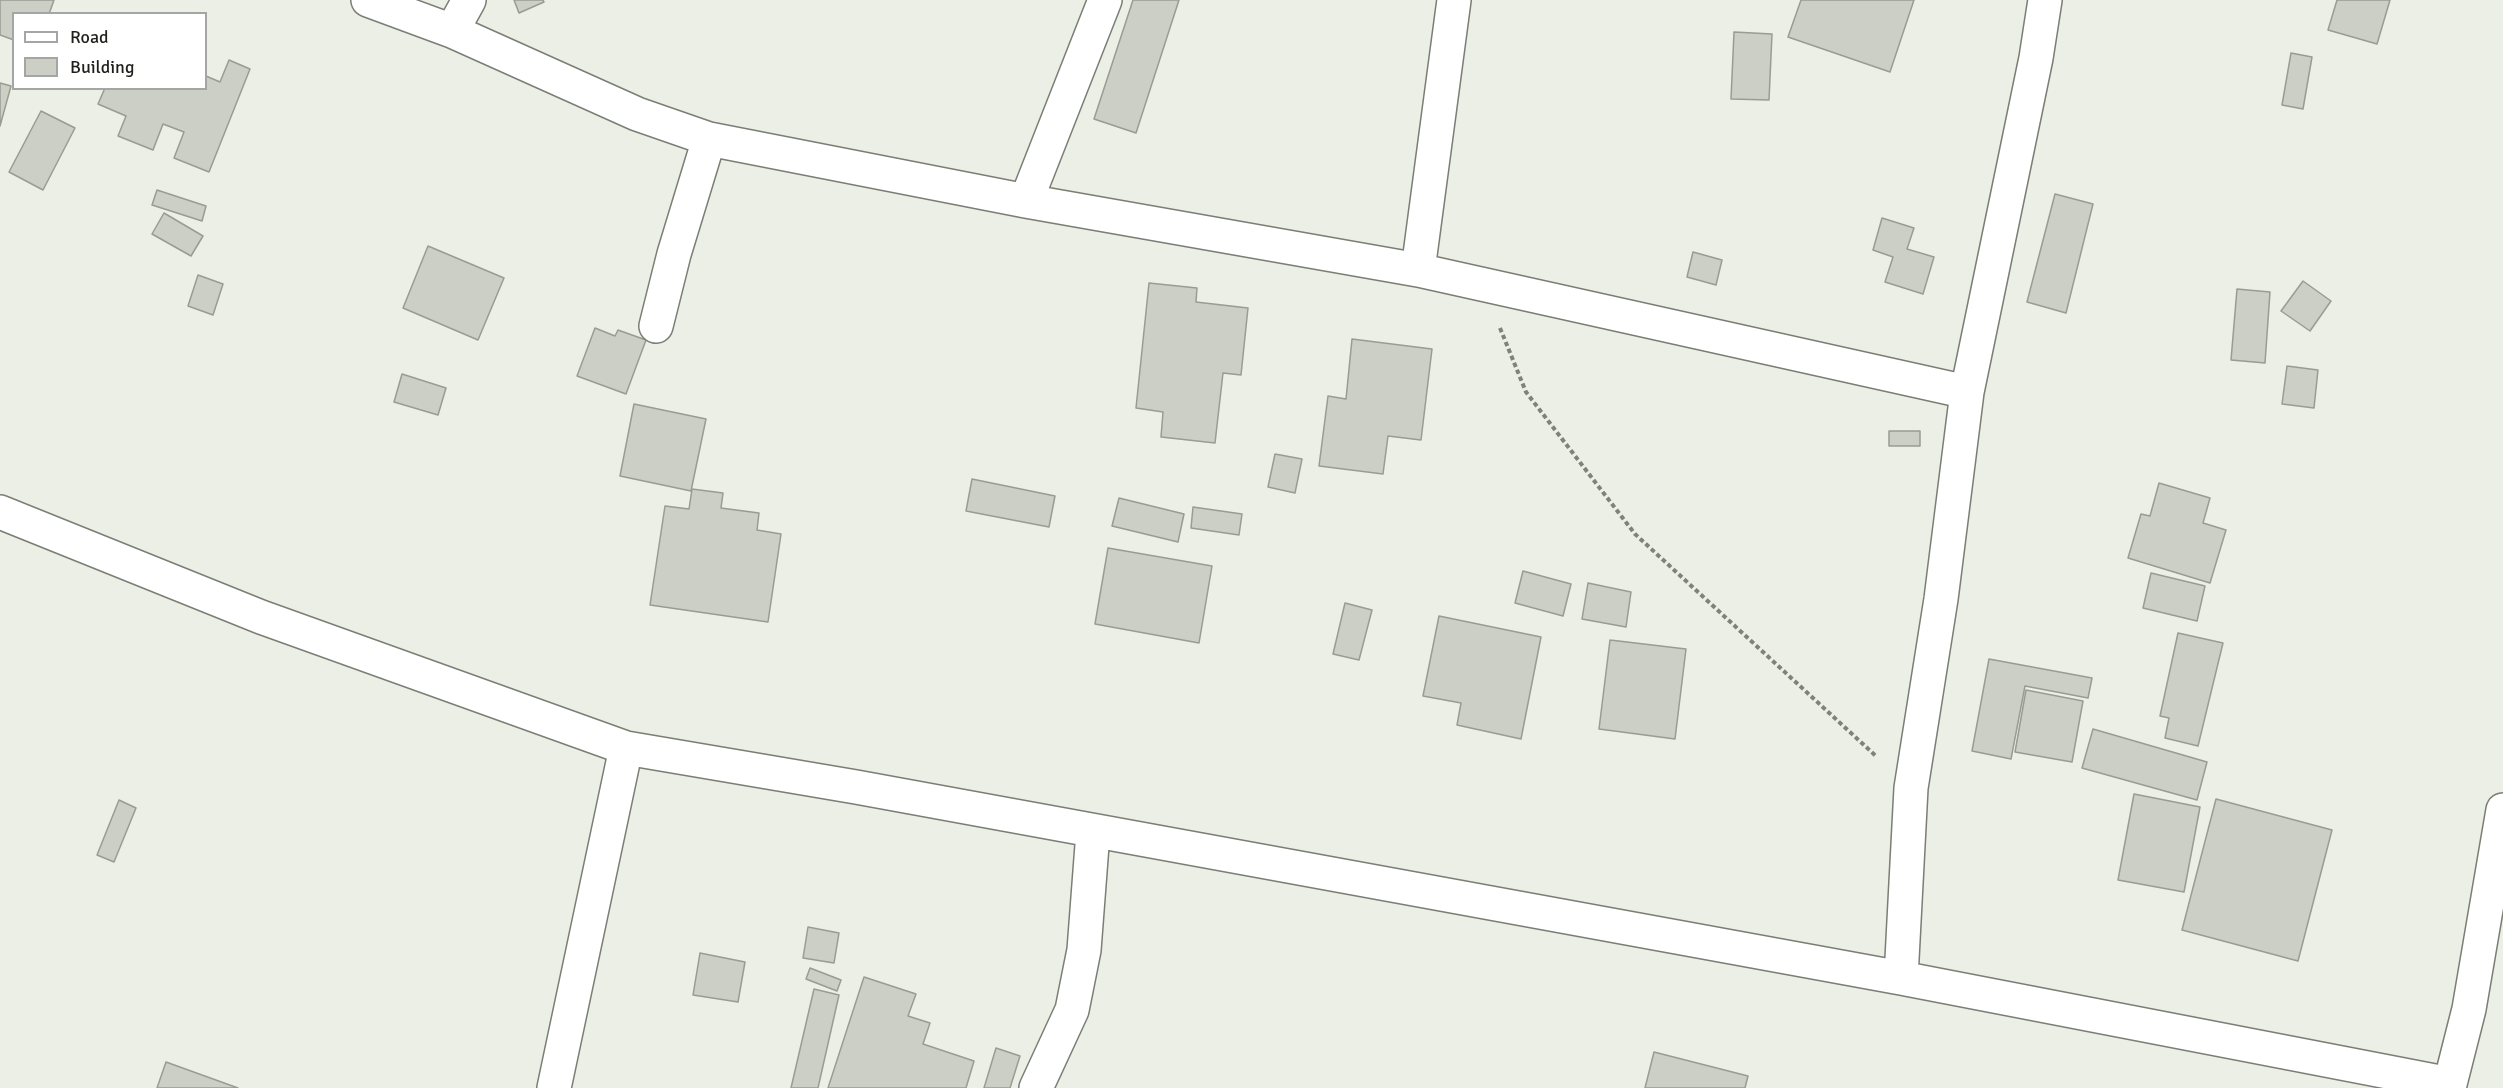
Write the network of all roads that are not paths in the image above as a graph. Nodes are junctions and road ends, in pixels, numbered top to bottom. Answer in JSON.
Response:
{"nodes":[{"id":1,"x":369,"y":0,"type":"edge"},
{"id":2,"x":469,"y":0,"type":"edge"},
{"id":3,"x":1105,"y":0,"type":"edge"},
{"id":4,"x":1454,"y":0,"type":"edge"},
{"id":5,"x":2044,"y":0,"type":"edge"},
{"id":6,"x":452,"y":31,"type":"junction"},
{"id":7,"x":710,"y":139,"type":"junction"},
{"id":8,"x":1026,"y":201,"type":"junction"},
{"id":9,"x":1418,"y":270,"type":"junction"},
{"id":10,"x":656,"y":326,"type":"dead end"},
{"id":11,"x":1967,"y":392,"type":"junction"},
{"id":12,"x":0,"y":512,"type":"edge"},
{"id":13,"x":626,"y":748,"type":"junction"},
{"id":14,"x":2503,"y":810,"type":"edge"},
{"id":15,"x":1093,"y":832,"type":"junction"},
{"id":16,"x":1901,"y":978,"type":"junction"},
{"id":17,"x":2449,"y":1086,"type":"edge"},
{"id":18,"x":554,"y":1088,"type":"edge"},
{"id":19,"x":1036,"y":1088,"type":"edge"}],
"edges":[{"from":1,"to":6,"type":"street"},
{"from":2,"to":6,"type":"street"},
{"from":3,"to":8,"type":"street"},
{"from":4,"to":9,"type":"street"},
{"from":5,"to":11,"type":"street"},
{"from":6,"to":7,"type":"street"},
{"from":7,"to":8,"type":"street"},
{"from":7,"to":10,"type":"street"},
{"from":8,"to":9,"type":"street"},
{"from":9,"to":11,"type":"street"},
{"from":11,"to":16,"type":"street"},
{"from":12,"to":13,"type":"street"},
{"from":13,"to":15,"type":"street"},
{"from":13,"to":18,"type":"street"},
{"from":14,"to":17,"type":"street"},
{"from":15,"to":16,"type":"street"},
{"from":15,"to":19,"type":"street"},
{"from":16,"to":17,"type":"street"}]}
